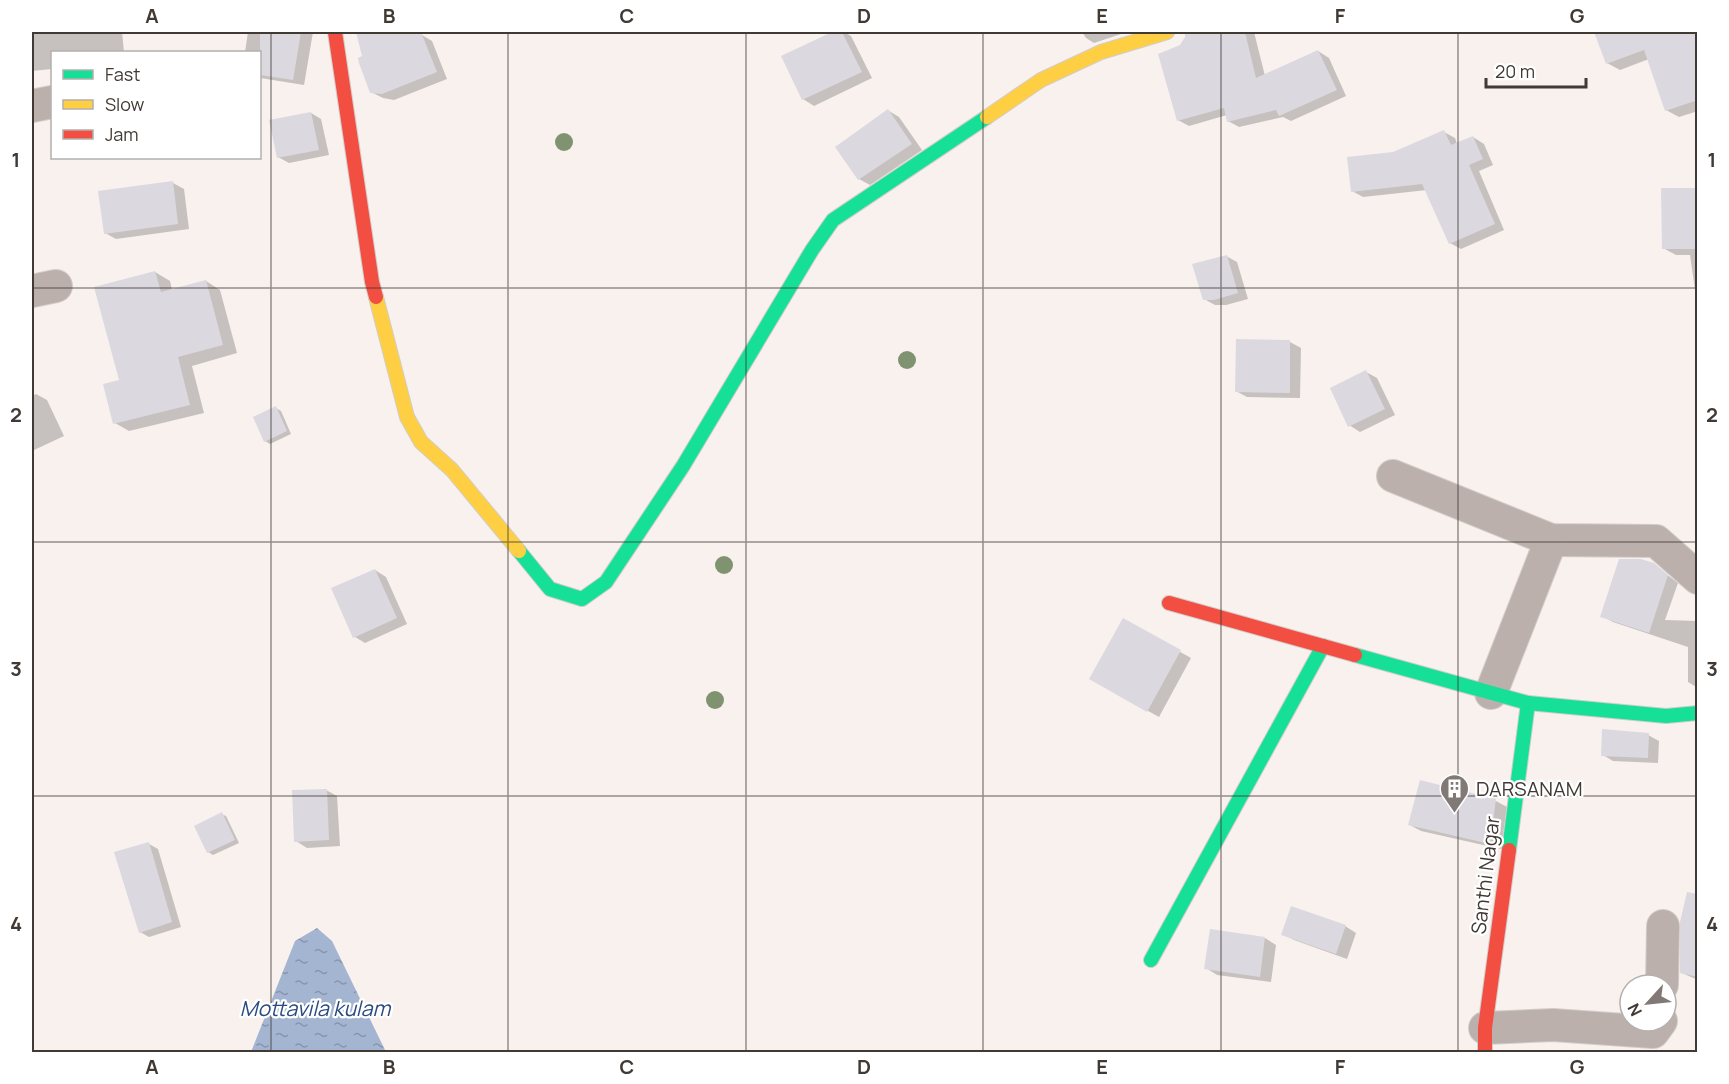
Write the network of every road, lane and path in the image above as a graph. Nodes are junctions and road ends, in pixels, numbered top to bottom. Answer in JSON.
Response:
{"nodes":[{"id":1,"x":335,"y":32,"type":"edge"},
{"id":2,"x":1167,"y":32,"type":"edge"},
{"id":3,"x":51,"y":102,"type":"edge"},
{"id":4,"x":32,"y":106,"type":"edge"},
{"id":5,"x":1393,"y":476,"type":"dead end"},
{"id":6,"x":1551,"y":540,"type":"junction"},
{"id":7,"x":1698,"y":578,"type":"edge"},
{"id":8,"x":1169,"y":603,"type":"dead end"},
{"id":9,"x":1323,"y":646,"type":"junction"},
{"id":10,"x":1491,"y":693,"type":"junction"},
{"id":11,"x":1528,"y":703,"type":"junction"},
{"id":12,"x":1698,"y":713,"type":"edge"},
{"id":13,"x":1663,"y":926,"type":"dead end"},
{"id":14,"x":1151,"y":960,"type":"dead end"},
{"id":15,"x":1662,"y":973,"type":"edge"},
{"id":16,"x":1618,"y":1030,"type":"edge"},
{"id":17,"x":1485,"y":1040,"type":"edge"}],
"edges":[{"from":1,"to":2,"type":"street"},
{"from":3,"to":4,"type":"street"},
{"from":5,"to":6,"type":"street"},
{"from":6,"to":7,"type":"street"},
{"from":6,"to":10,"type":"street"},
{"from":8,"to":9,"type":"street"},
{"from":9,"to":10,"type":"street"},
{"from":9,"to":14,"type":"street"},
{"from":10,"to":11,"type":"street"},
{"from":11,"to":12,"type":"street"},
{"from":11,"to":17,"type":"street","name":"Santhi Nagar"},
{"from":13,"to":15,"type":"street"},
{"from":16,"to":17,"type":"street"}]}
